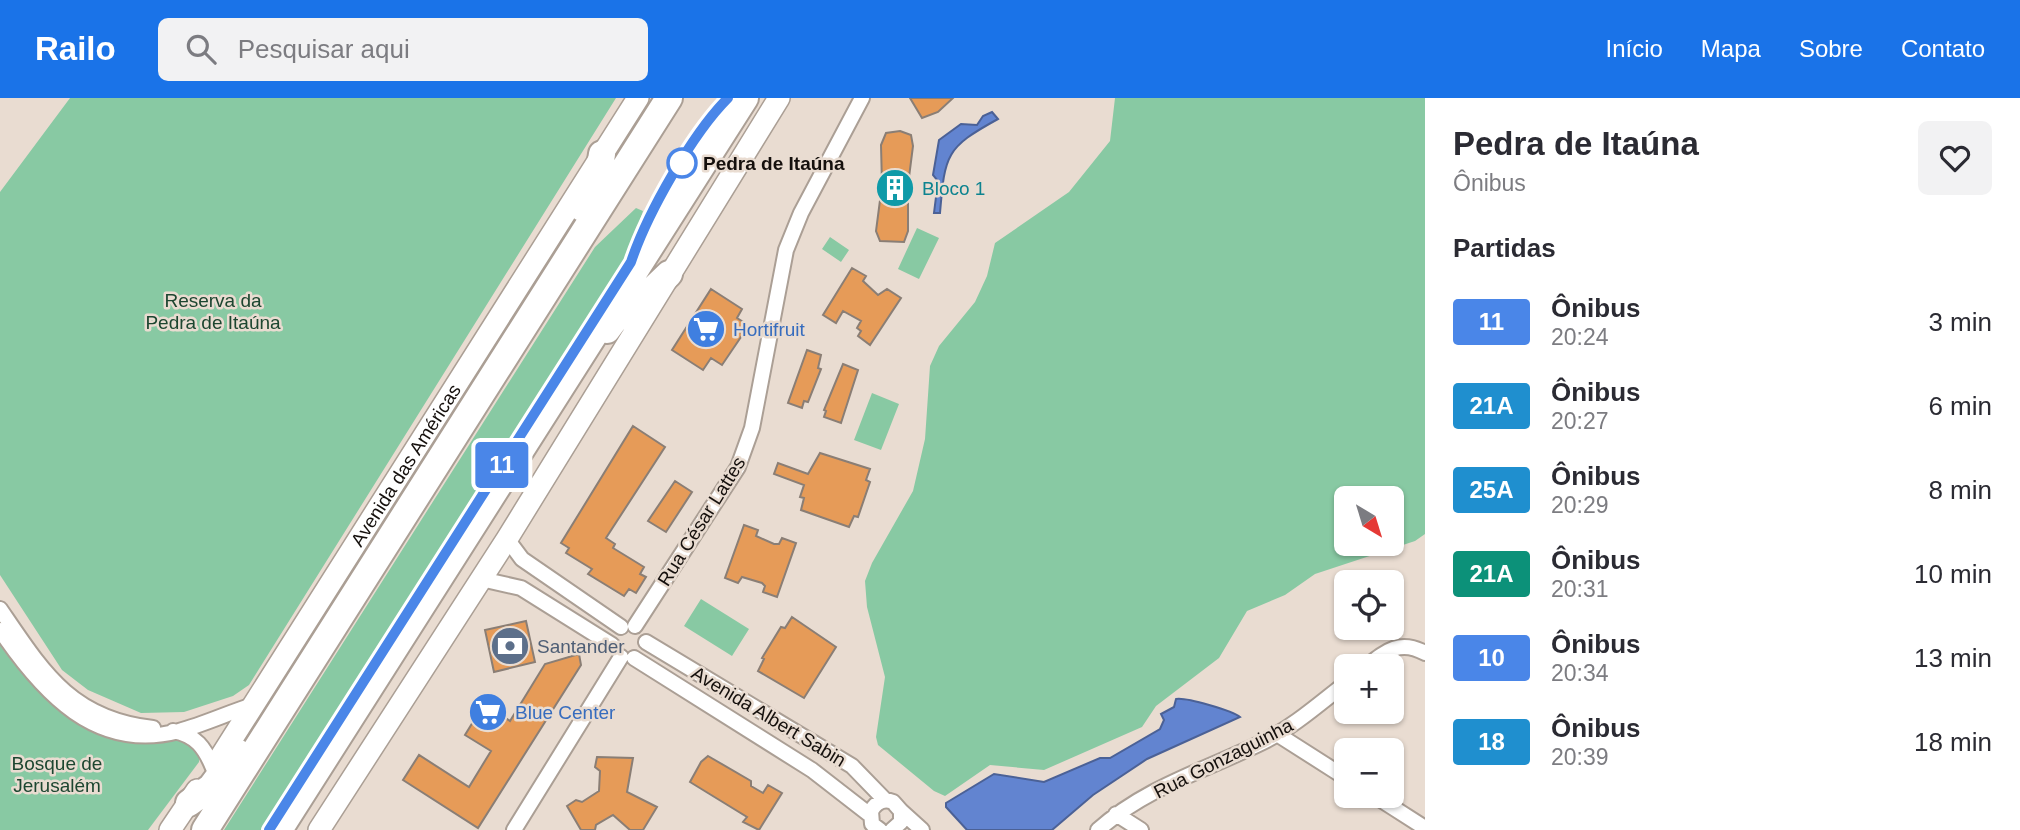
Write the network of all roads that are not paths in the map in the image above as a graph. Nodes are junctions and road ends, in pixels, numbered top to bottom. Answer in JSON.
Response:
{"nodes":[{"id":1,"x":638,"y":98,"type":"edge"},
{"id":2,"x":669,"y":98,"type":"edge"},
{"id":3,"x":746,"y":98,"type":"edge"},
{"id":4,"x":779,"y":98,"type":"edge"},
{"id":5,"x":862,"y":98,"type":"edge"},
{"id":6,"x":602,"y":154,"type":"junction"},
{"id":7,"x":669,"y":274,"type":"junction"},
{"id":8,"x":526,"y":323,"type":"junction"},
{"id":9,"x":570,"y":373,"type":"junction"},
{"id":10,"x":507,"y":540,"type":"junction"},
{"id":11,"x":481,"y":579,"type":"junction"},
{"id":12,"x":0,"y":609,"type":"edge"},
{"id":13,"x":628,"y":626,"type":"junction"},
{"id":14,"x":0,"y":630,"type":"edge"},
{"id":15,"x":646,"y":642,"type":"junction"},
{"id":16,"x":623,"y":653,"type":"junction"},
{"id":17,"x":1425,"y":653,"type":"edge"},
{"id":18,"x":1384,"y":654,"type":"edge"},
{"id":19,"x":310,"y":666,"type":"junction"},
{"id":20,"x":1334,"y":692,"type":"edge"},
{"id":21,"x":257,"y":704,"type":"junction"},
{"id":22,"x":177,"y":731,"type":"junction"},
{"id":23,"x":1277,"y":734,"type":"junction"},
{"id":24,"x":213,"y":768,"type":"junction"},
{"id":25,"x":1334,"y":770,"type":"edge"},
{"id":26,"x":304,"y":792,"type":"junction"},
{"id":27,"x":885,"y":800,"type":"junction"},
{"id":28,"x":189,"y":803,"type":"junction"},
{"id":29,"x":1394,"y":808,"type":"edge"},
{"id":30,"x":901,"y":811,"type":"junction"},
{"id":31,"x":1116,"y":814,"type":"junction"},
{"id":32,"x":875,"y":826,"type":"edge"},
{"id":33,"x":1425,"y":828,"type":"edge"},
{"id":34,"x":170,"y":830,"type":"edge"},
{"id":35,"x":205,"y":830,"type":"edge"},
{"id":36,"x":279,"y":830,"type":"edge"},
{"id":37,"x":291,"y":830,"type":"edge"},
{"id":38,"x":319,"y":830,"type":"edge"},
{"id":39,"x":514,"y":830,"type":"edge"},
{"id":40,"x":892,"y":830,"type":"edge"},
{"id":41,"x":922,"y":830,"type":"edge"},
{"id":42,"x":1098,"y":830,"type":"edge"},
{"id":43,"x":1141,"y":830,"type":"edge"}],
"edges":[{"from":1,"to":6,"type":"main road","name":"Avenida das Américas"},
{"from":2,"to":8,"type":"highway","name":"Avenida das Américas"},
{"from":3,"to":9,"type":"highway"},
{"from":4,"to":7,"type":"main road"},
{"from":5,"to":13,"type":"street","name":"Rua César Lattes"},
{"from":6,"to":8,"type":"highway"},
{"from":6,"to":21,"type":"main road","name":"Avenida das Américas"},
{"from":7,"to":9,"type":"highway"},
{"from":7,"to":10,"type":"main road"},
{"from":8,"to":19,"type":"highway","name":"Avenida das Américas"},
{"from":9,"to":26,"type":"highway"},
{"from":10,"to":11,"type":"main road"},
{"from":10,"to":13,"type":"street"},
{"from":11,"to":16,"type":"street","name":"Avenida Albert Sabin"},
{"from":11,"to":38,"type":"main road"},
{"from":12,"to":22,"type":"street"},
{"from":13,"to":15,"type":"street"},
{"from":13,"to":16,"type":"street"},
{"from":14,"to":22,"type":"street"},
{"from":15,"to":16,"type":"street"},
{"from":15,"to":27,"type":"street","name":"Avenida Albert Sabin"},
{"from":16,"to":32,"type":"street","name":"Avenida Albert Sabin"},
{"from":16,"to":39,"type":"street"},
{"from":17,"to":18,"type":"street"},
{"from":19,"to":28,"type":"highway"},
{"from":19,"to":35,"type":"highway","name":"Avenida das Américas"},
{"from":20,"to":23,"type":"street","name":"Rua Gonzaguinha"},
{"from":21,"to":22,"type":"street"},
{"from":21,"to":24,"type":"main road","name":"Avenida das Américas"},
{"from":22,"to":24,"type":"street"},
{"from":23,"to":25,"type":"street"},
{"from":23,"to":31,"type":"street","name":"Rua Gonzaguinha"},
{"from":24,"to":28,"type":"main road","name":"Avenida das Américas"},
{"from":26,"to":36,"type":"highway"},
{"from":26,"to":37,"type":"highway"},
{"from":27,"to":30,"type":"street","name":"Avenida Albert Sabin"},
{"from":27,"to":32,"type":"street"},
{"from":28,"to":34,"type":"main road","name":"Avenida das Américas"},
{"from":29,"to":33,"type":"street"},
{"from":30,"to":40,"type":"street"},
{"from":30,"to":41,"type":"street"},
{"from":31,"to":42,"type":"street","name":"Rua Gonzaguinha"},
{"from":31,"to":43,"type":"street"}]}
